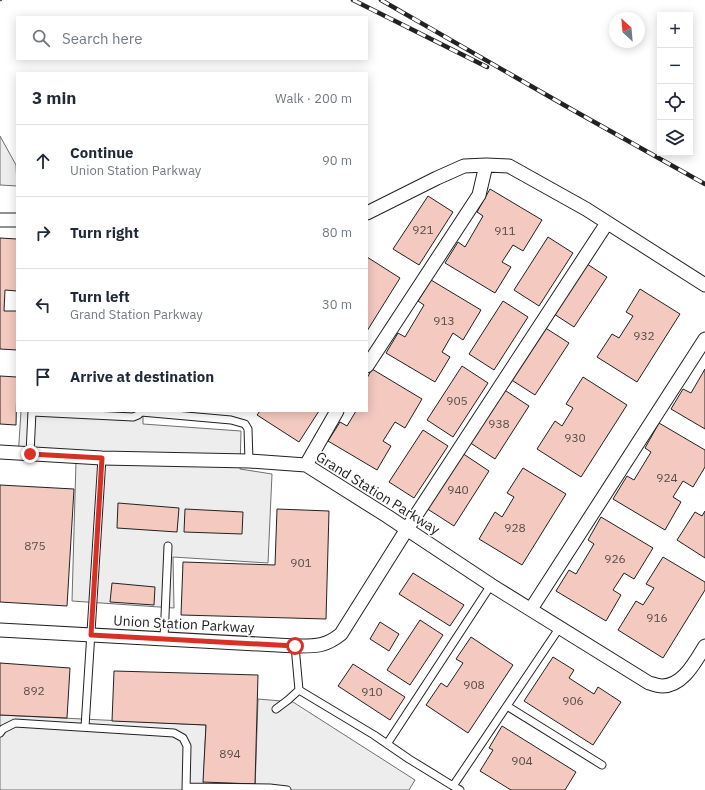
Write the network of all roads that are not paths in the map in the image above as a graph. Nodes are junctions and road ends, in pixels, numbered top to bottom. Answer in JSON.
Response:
{"nodes":[{"id":1,"x":486,"y":165,"type":"junction"},
{"id":2,"x":368,"y":212,"type":"edge"},
{"id":3,"x":0,"y":220,"type":"edge"},
{"id":4,"x":16,"y":220,"type":"edge"},
{"id":5,"x":607,"y":223,"type":"junction"},
{"id":6,"x":705,"y":285,"type":"edge"},
{"id":7,"x":705,"y":339,"type":"edge"},
{"id":8,"x":368,"y":364,"type":"edge"},
{"id":9,"x":32,"y":412,"type":"edge"},
{"id":10,"x":49,"y":412,"type":"edge"},
{"id":11,"x":141,"y":412,"type":"edge"},
{"id":12,"x":153,"y":412,"type":"edge"},
{"id":13,"x":336,"y":412,"type":"edge"},
{"id":14,"x":0,"y":452,"type":"edge"},
{"id":15,"x":30,"y":454,"type":"junction"},
{"id":16,"x":102,"y":458,"type":"junction"},
{"id":17,"x":249,"y":461,"type":"junction"},
{"id":18,"x":306,"y":465,"type":"junction"},
{"id":19,"x":407,"y":529,"type":"junction"},
{"id":20,"x":168,"y":546,"type":"dead end"},
{"id":21,"x":491,"y":585,"type":"junction"},
{"id":22,"x":530,"y":609,"type":"junction"},
{"id":23,"x":560,"y":627,"type":"junction"},
{"id":24,"x":0,"y":630,"type":"edge"},
{"id":25,"x":91,"y":635,"type":"junction"},
{"id":26,"x":164,"y":639,"type":"junction"},
{"id":27,"x":295,"y":646,"type":"junction"},
{"id":28,"x":705,"y":646,"type":"edge"},
{"id":29,"x":299,"y":690,"type":"junction"},
{"id":30,"x":507,"y":706,"type":"junction"},
{"id":31,"x":276,"y":709,"type":"dead end"},
{"id":32,"x":85,"y":727,"type":"junction"},
{"id":33,"x":0,"y":733,"type":"edge"},
{"id":34,"x":387,"y":744,"type":"junction"},
{"id":35,"x":602,"y":765,"type":"dead end"},
{"id":36,"x":453,"y":786,"type":"junction"},
{"id":37,"x":186,"y":789,"type":"edge"},
{"id":38,"x":287,"y":790,"type":"edge"},
{"id":39,"x":460,"y":790,"type":"edge"}],
"edges":[{"from":1,"to":2,"type":"street"},
{"from":1,"to":5,"type":"street"},
{"from":1,"to":8,"type":"street"},
{"from":3,"to":4,"type":"street"},
{"from":5,"to":6,"type":"street"},
{"from":5,"to":19,"type":"street","name":"Union Station Parkway"},
{"from":7,"to":22,"type":"street"},
{"from":9,"to":15,"type":"lane"},
{"from":10,"to":11,"type":"lane"},
{"from":12,"to":17,"type":"lane"},
{"from":13,"to":18,"type":"street"},
{"from":14,"to":15,"type":"street","name":"Grand Station Parkway"},
{"from":15,"to":16,"type":"street","name":"Grand Station Parkway"},
{"from":16,"to":17,"type":"street","name":"Grand Station Parkway"},
{"from":16,"to":25,"type":"lane"},
{"from":17,"to":18,"type":"street","name":"Grand Station Parkway"},
{"from":18,"to":19,"type":"street","name":"Grand Station Parkway"},
{"from":19,"to":21,"type":"street","name":"Grand Station Parkway"},
{"from":19,"to":27,"type":"street","name":"Union Station Parkway"},
{"from":20,"to":26,"type":"lane"},
{"from":21,"to":22,"type":"street","name":"Grand Station Parkway"},
{"from":21,"to":34,"type":"lane"},
{"from":22,"to":23,"type":"street","name":"Grand Station Parkway"},
{"from":23,"to":28,"type":"street","name":"Grand Station Parkway"},
{"from":23,"to":30,"type":"lane"},
{"from":24,"to":25,"type":"street","name":"Union Station Parkway"},
{"from":25,"to":26,"type":"street","name":"Union Station Parkway"},
{"from":25,"to":32,"type":"lane"},
{"from":26,"to":27,"type":"street","name":"Union Station Parkway"},
{"from":27,"to":29,"type":"lane"},
{"from":29,"to":31,"type":"lane"},
{"from":29,"to":34,"type":"lane"},
{"from":30,"to":35,"type":"lane"},
{"from":30,"to":36,"type":"lane"},
{"from":32,"to":33,"type":"lane"},
{"from":32,"to":37,"type":"lane"},
{"from":34,"to":36,"type":"lane"},
{"from":36,"to":39,"type":"lane"},
{"from":37,"to":38,"type":"lane"}]}
